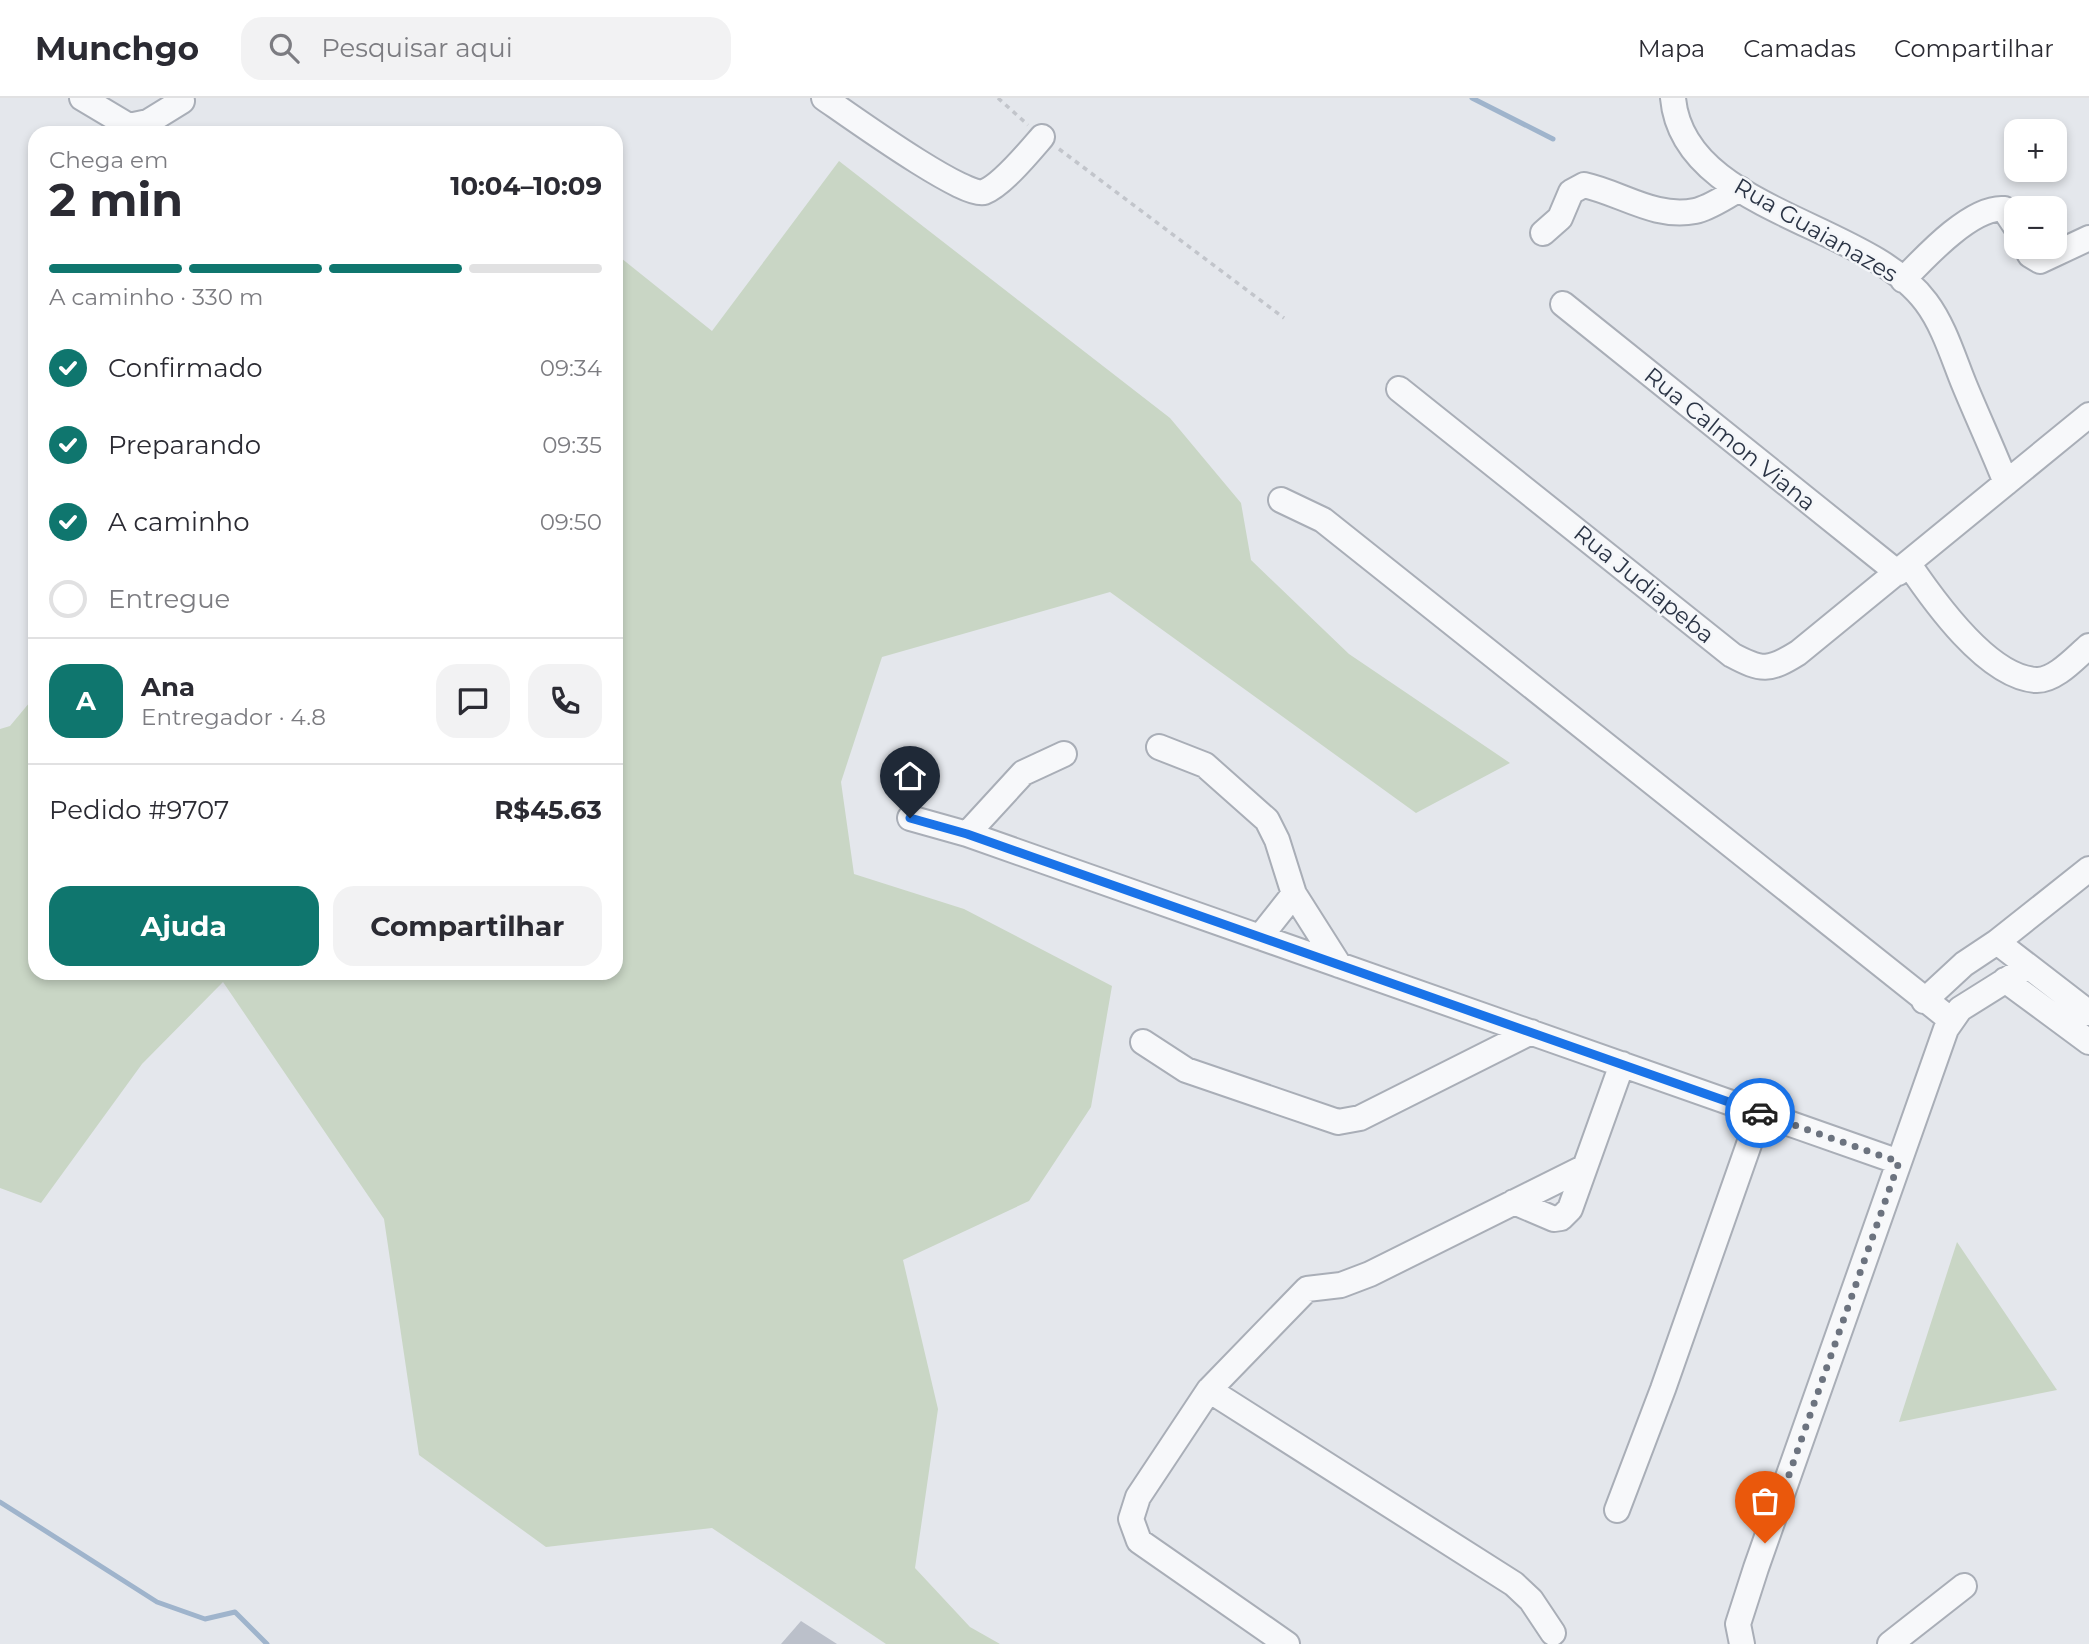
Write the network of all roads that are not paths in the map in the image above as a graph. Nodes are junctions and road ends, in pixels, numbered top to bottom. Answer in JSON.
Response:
{"nodes":[{"id":1,"x":82,"y":98,"type":"edge"},
{"id":2,"x":824,"y":98,"type":"edge"},
{"id":3,"x":1673,"y":98,"type":"edge"},
{"id":4,"x":182,"y":102,"type":"dead end"},
{"id":5,"x":1042,"y":137,"type":"road end"},
{"id":6,"x":1740,"y":189,"type":"junction"},
{"id":7,"x":2004,"y":209,"type":"edge"},
{"id":8,"x":1543,"y":233,"type":"dead end"},
{"id":9,"x":2089,"y":238,"type":"edge"},
{"id":10,"x":2067,"y":248,"type":"edge"},
{"id":11,"x":1903,"y":280,"type":"junction"},
{"id":12,"x":1563,"y":304,"type":"dead end"},
{"id":13,"x":1399,"y":389,"type":"dead end"},
{"id":14,"x":2089,"y":415,"type":"edge"},
{"id":15,"x":2006,"y":483,"type":"junction"},
{"id":16,"x":1281,"y":500,"type":"dead end"},
{"id":17,"x":1903,"y":568,"type":"junction"},
{"id":18,"x":2089,"y":646,"type":"edge"},
{"id":19,"x":1159,"y":747,"type":"dead end"},
{"id":20,"x":1064,"y":754,"type":"dead end"},
{"id":21,"x":910,"y":818,"type":"dead end"},
{"id":22,"x":967,"y":834,"type":"junction"},
{"id":23,"x":2089,"y":869,"type":"edge"},
{"id":24,"x":1294,"y":894,"type":"junction"},
{"id":25,"x":1260,"y":937,"type":"junction"},
{"id":26,"x":1997,"y":942,"type":"junction"},
{"id":27,"x":1339,"y":965,"type":"junction"},
{"id":28,"x":2027,"y":967,"type":"junction"},
{"id":29,"x":2005,"y":980,"type":"junction"},
{"id":30,"x":1924,"y":1001,"type":"junction"},
{"id":31,"x":2089,"y":1013,"type":"edge"},
{"id":32,"x":1951,"y":1020,"type":"junction"},
{"id":33,"x":1531,"y":1032,"type":"junction"},
{"id":34,"x":1143,"y":1042,"type":"dead end"},
{"id":35,"x":2089,"y":1042,"type":"edge"},
{"id":36,"x":1622,"y":1064,"type":"junction"},
{"id":37,"x":1760,"y":1113,"type":"junction"},
{"id":38,"x":1899,"y":1162,"type":"junction"},
{"id":39,"x":1585,"y":1167,"type":"junction"},
{"id":40,"x":1514,"y":1202,"type":"junction"},
{"id":41,"x":1209,"y":1390,"type":"junction"},
{"id":42,"x":1617,"y":1510,"type":"dead end"},
{"id":43,"x":1964,"y":1586,"type":"dead end"},
{"id":44,"x":1553,"y":1633,"type":"dead end"},
{"id":45,"x":1287,"y":1644,"type":"edge"},
{"id":46,"x":1742,"y":1644,"type":"edge"},
{"id":47,"x":1890,"y":1644,"type":"edge"}],
"edges":[{"from":1,"to":4,"type":"street"},
{"from":2,"to":5,"type":"street"},
{"from":3,"to":6,"type":"street","name":"Rua Guaianazes"},
{"from":6,"to":8,"type":"street"},
{"from":6,"to":11,"type":"street","name":"Rua Guaianazes"},
{"from":7,"to":11,"type":"street"},
{"from":9,"to":10,"type":"street"},
{"from":11,"to":15,"type":"street","name":"Rua Guaianazes"},
{"from":12,"to":17,"type":"street","name":"Rua Calmon Viana"},
{"from":13,"to":17,"type":"street","name":"Rua Judiapeba"},
{"from":14,"to":15,"type":"street","name":"Rua Judiapeba"},
{"from":15,"to":17,"type":"street","name":"Rua Judiapeba"},
{"from":16,"to":30,"type":"street"},
{"from":17,"to":18,"type":"street","name":"Rua Calmon Viana"},
{"from":19,"to":24,"type":"street"},
{"from":20,"to":22,"type":"street"},
{"from":21,"to":22,"type":"street"},
{"from":22,"to":25,"type":"street"},
{"from":23,"to":26,"type":"street"},
{"from":24,"to":25,"type":"street"},
{"from":24,"to":27,"type":"street"},
{"from":25,"to":27,"type":"street"},
{"from":26,"to":28,"type":"street"},
{"from":26,"to":30,"type":"street"},
{"from":27,"to":33,"type":"street"},
{"from":28,"to":29,"type":"street"},
{"from":28,"to":31,"type":"street"},
{"from":29,"to":32,"type":"street"},
{"from":29,"to":35,"type":"street"},
{"from":30,"to":32,"type":"street"},
{"from":32,"to":38,"type":"street"},
{"from":33,"to":34,"type":"street"},
{"from":33,"to":36,"type":"street"},
{"from":36,"to":37,"type":"street"},
{"from":36,"to":39,"type":"street"},
{"from":37,"to":38,"type":"street"},
{"from":37,"to":42,"type":"street"},
{"from":38,"to":46,"type":"street"},
{"from":39,"to":40,"type":"street"},
{"from":39,"to":40,"type":"street"},
{"from":40,"to":41,"type":"street"},
{"from":41,"to":44,"type":"street"},
{"from":41,"to":45,"type":"street"},
{"from":43,"to":47,"type":"street"}]}
